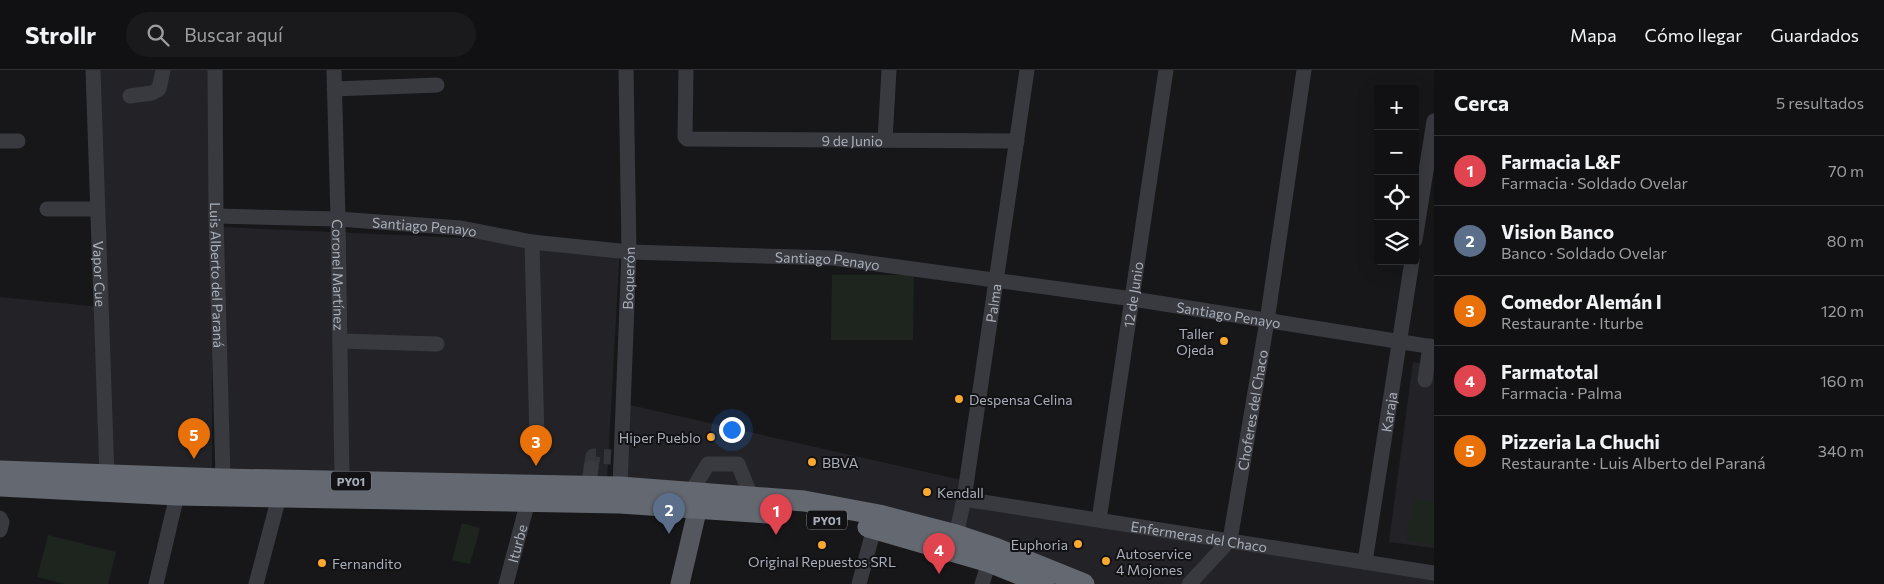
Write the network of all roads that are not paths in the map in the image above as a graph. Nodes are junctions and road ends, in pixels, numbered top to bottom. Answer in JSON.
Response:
{"nodes":[{"id":1,"x":93,"y":70,"type":"edge"},
{"id":2,"x":163,"y":70,"type":"edge"},
{"id":3,"x":215,"y":70,"type":"edge"},
{"id":4,"x":334,"y":70,"type":"edge"},
{"id":5,"x":626,"y":70,"type":"edge"},
{"id":6,"x":686,"y":70,"type":"edge"},
{"id":7,"x":889,"y":70,"type":"edge"},
{"id":8,"x":1028,"y":70,"type":"edge"},
{"id":9,"x":1166,"y":70,"type":"edge"},
{"id":10,"x":1304,"y":70,"type":"edge"},
{"id":11,"x":437,"y":84,"type":"dead end"},
{"id":12,"x":334,"y":89,"type":"junction"},
{"id":13,"x":130,"y":96,"type":"dead end"},
{"id":14,"x":1434,"y":121,"type":"edge"},
{"id":15,"x":885,"y":140,"type":"junction"},
{"id":16,"x":0,"y":141,"type":"edge"},
{"id":17,"x":18,"y":141,"type":"dead end"},
{"id":18,"x":1017,"y":141,"type":"junction"},
{"id":19,"x":96,"y":208,"type":"junction"},
{"id":20,"x":47,"y":209,"type":"dead end"},
{"id":21,"x":216,"y":216,"type":"junction"},
{"id":22,"x":338,"y":220,"type":"junction"},
{"id":23,"x":1418,"y":220,"type":"edge"},
{"id":24,"x":532,"y":242,"type":"junction"},
{"id":25,"x":629,"y":252,"type":"junction"},
{"id":26,"x":1411,"y":265,"type":"edge"},
{"id":27,"x":995,"y":281,"type":"junction"},
{"id":28,"x":1133,"y":299,"type":"junction"},
{"id":29,"x":1267,"y":321,"type":"junction"},
{"id":30,"x":340,"y":341,"type":"junction"},
{"id":31,"x":1399,"y":342,"type":"junction"},
{"id":32,"x":437,"y":344,"type":"dead end"},
{"id":33,"x":1432,"y":347,"type":"edge"},
{"id":34,"x":1425,"y":380,"type":"dead end"},
{"id":35,"x":537,"y":438,"type":"dead end"},
{"id":36,"x":0,"y":471,"type":"edge"},
{"id":37,"x":107,"y":476,"type":"junction"},
{"id":38,"x":223,"y":479,"type":"junction"},
{"id":39,"x":342,"y":481,"type":"junction"},
{"id":40,"x":0,"y":486,"type":"edge"},
{"id":41,"x":620,"y":487,"type":"junction"},
{"id":42,"x":177,"y":495,"type":"junction"},
{"id":43,"x":751,"y":496,"type":"junction"},
{"id":44,"x":279,"y":497,"type":"junction"},
{"id":45,"x":697,"y":497,"type":"junction"},
{"id":46,"x":964,"y":499,"type":"junction"},
{"id":47,"x":528,"y":501,"type":"junction"},
{"id":48,"x":0,"y":518,"type":"edge"},
{"id":49,"x":1099,"y":520,"type":"junction"},
{"id":50,"x":874,"y":528,"type":"junction"},
{"id":51,"x":0,"y":530,"type":"edge"},
{"id":52,"x":956,"y":535,"type":"junction"},
{"id":53,"x":1230,"y":540,"type":"junction"},
{"id":54,"x":989,"y":562,"type":"junction"},
{"id":55,"x":1364,"y":562,"type":"junction"},
{"id":56,"x":1434,"y":573,"type":"edge"},
{"id":57,"x":156,"y":584,"type":"edge"},
{"id":58,"x":256,"y":584,"type":"edge"},
{"id":59,"x":506,"y":584,"type":"edge"},
{"id":60,"x":680,"y":584,"type":"edge"},
{"id":61,"x":858,"y":584,"type":"edge"},
{"id":62,"x":982,"y":584,"type":"edge"},
{"id":63,"x":1044,"y":584,"type":"edge"},
{"id":64,"x":1084,"y":584,"type":"edge"},
{"id":65,"x":1189,"y":584,"type":"edge"}],
"edges":[{"from":1,"to":19,"type":"street","name":"Vapor Cue"},
{"from":2,"to":13,"type":"street"},
{"from":3,"to":21,"type":"street","name":"Luis Alberto del Paraná"},
{"from":4,"to":12,"type":"street","name":"Coronel Martínez"},
{"from":5,"to":25,"type":"street","name":"Boquerón"},
{"from":6,"to":15,"type":"street","name":"9 de Junio"},
{"from":7,"to":15,"type":"street"},
{"from":8,"to":18,"type":"street","name":"Palma"},
{"from":9,"to":28,"type":"street","name":"12 de Junio"},
{"from":10,"to":29,"type":"street","name":"Choferes del Chaco"},
{"from":11,"to":12,"type":"street"},
{"from":12,"to":22,"type":"street","name":"Coronel Martínez"},
{"from":14,"to":23,"type":"street"},
{"from":15,"to":18,"type":"street","name":"9 de Junio"},
{"from":16,"to":17,"type":"street"},
{"from":18,"to":27,"type":"street","name":"Palma"},
{"from":19,"to":20,"type":"street"},
{"from":19,"to":37,"type":"street","name":"Vapor Cue"},
{"from":21,"to":22,"type":"street","name":"Santiago Penayo"},
{"from":21,"to":38,"type":"street","name":"Luis Alberto del Paraná"},
{"from":22,"to":24,"type":"street","name":"Santiago Penayo"},
{"from":22,"to":30,"type":"street","name":"Coronel Martínez"},
{"from":24,"to":25,"type":"street","name":"Santiago Penayo"},
{"from":24,"to":35,"type":"street"},
{"from":25,"to":27,"type":"street","name":"Santiago Penayo"},
{"from":25,"to":41,"type":"street","name":"Boquerón"},
{"from":26,"to":31,"type":"street","name":"Karaja"},
{"from":27,"to":28,"type":"street","name":"Santiago Penayo"},
{"from":27,"to":46,"type":"street","name":"Palma"},
{"from":28,"to":29,"type":"street","name":"Santiago Penayo"},
{"from":28,"to":49,"type":"street","name":"12 de Junio"},
{"from":29,"to":31,"type":"street","name":"Santiago Penayo"},
{"from":29,"to":53,"type":"street","name":"Choferes del Chaco"},
{"from":30,"to":32,"type":"street"},
{"from":30,"to":39,"type":"street","name":"Coronel Martínez"},
{"from":31,"to":33,"type":"street","name":"Santiago Penayo"},
{"from":31,"to":55,"type":"street","name":"Karaja"},
{"from":33,"to":34,"type":"street"},
{"from":36,"to":37,"type":"highway","number":"PY01"},
{"from":37,"to":38,"type":"highway","number":"PY01"},
{"from":38,"to":39,"type":"highway","number":"PY01"},
{"from":39,"to":41,"type":"highway","number":"PY01"},
{"from":40,"to":42,"type":"highway","number":"PY01"},
{"from":41,"to":45,"type":"highway","number":"PY01"},
{"from":42,"to":44,"type":"highway","number":"PY01"},
{"from":42,"to":57,"type":"street"},
{"from":43,"to":45,"type":"highway","number":"PY01"},
{"from":43,"to":45,"type":"street"},
{"from":43,"to":52,"type":"highway","number":"PY01"},
{"from":44,"to":47,"type":"highway","number":"PY01"},
{"from":44,"to":58,"type":"street"},
{"from":45,"to":47,"type":"highway","number":"PY01"},
{"from":45,"to":50,"type":"highway","number":"PY01"},
{"from":45,"to":60,"type":"main road"},
{"from":46,"to":49,"type":"street","name":"Enfermeras del Chaco"},
{"from":46,"to":52,"type":"street","name":"Palma"},
{"from":47,"to":59,"type":"street","name":"Iturbe"},
{"from":48,"to":51,"type":"street"},
{"from":49,"to":53,"type":"street","name":"Enfermeras del Chaco"},
{"from":50,"to":54,"type":"highway","number":"PY01"},
{"from":50,"to":61,"type":"street"},
{"from":52,"to":64,"type":"highway","number":"PY01"},
{"from":53,"to":55,"type":"street","name":"Enfermeras del Chaco"},
{"from":53,"to":65,"type":"street"},
{"from":54,"to":62,"type":"street"},
{"from":54,"to":63,"type":"highway","number":"PY01"},
{"from":55,"to":56,"type":"street","name":"Enfermeras del Chaco"}]}
